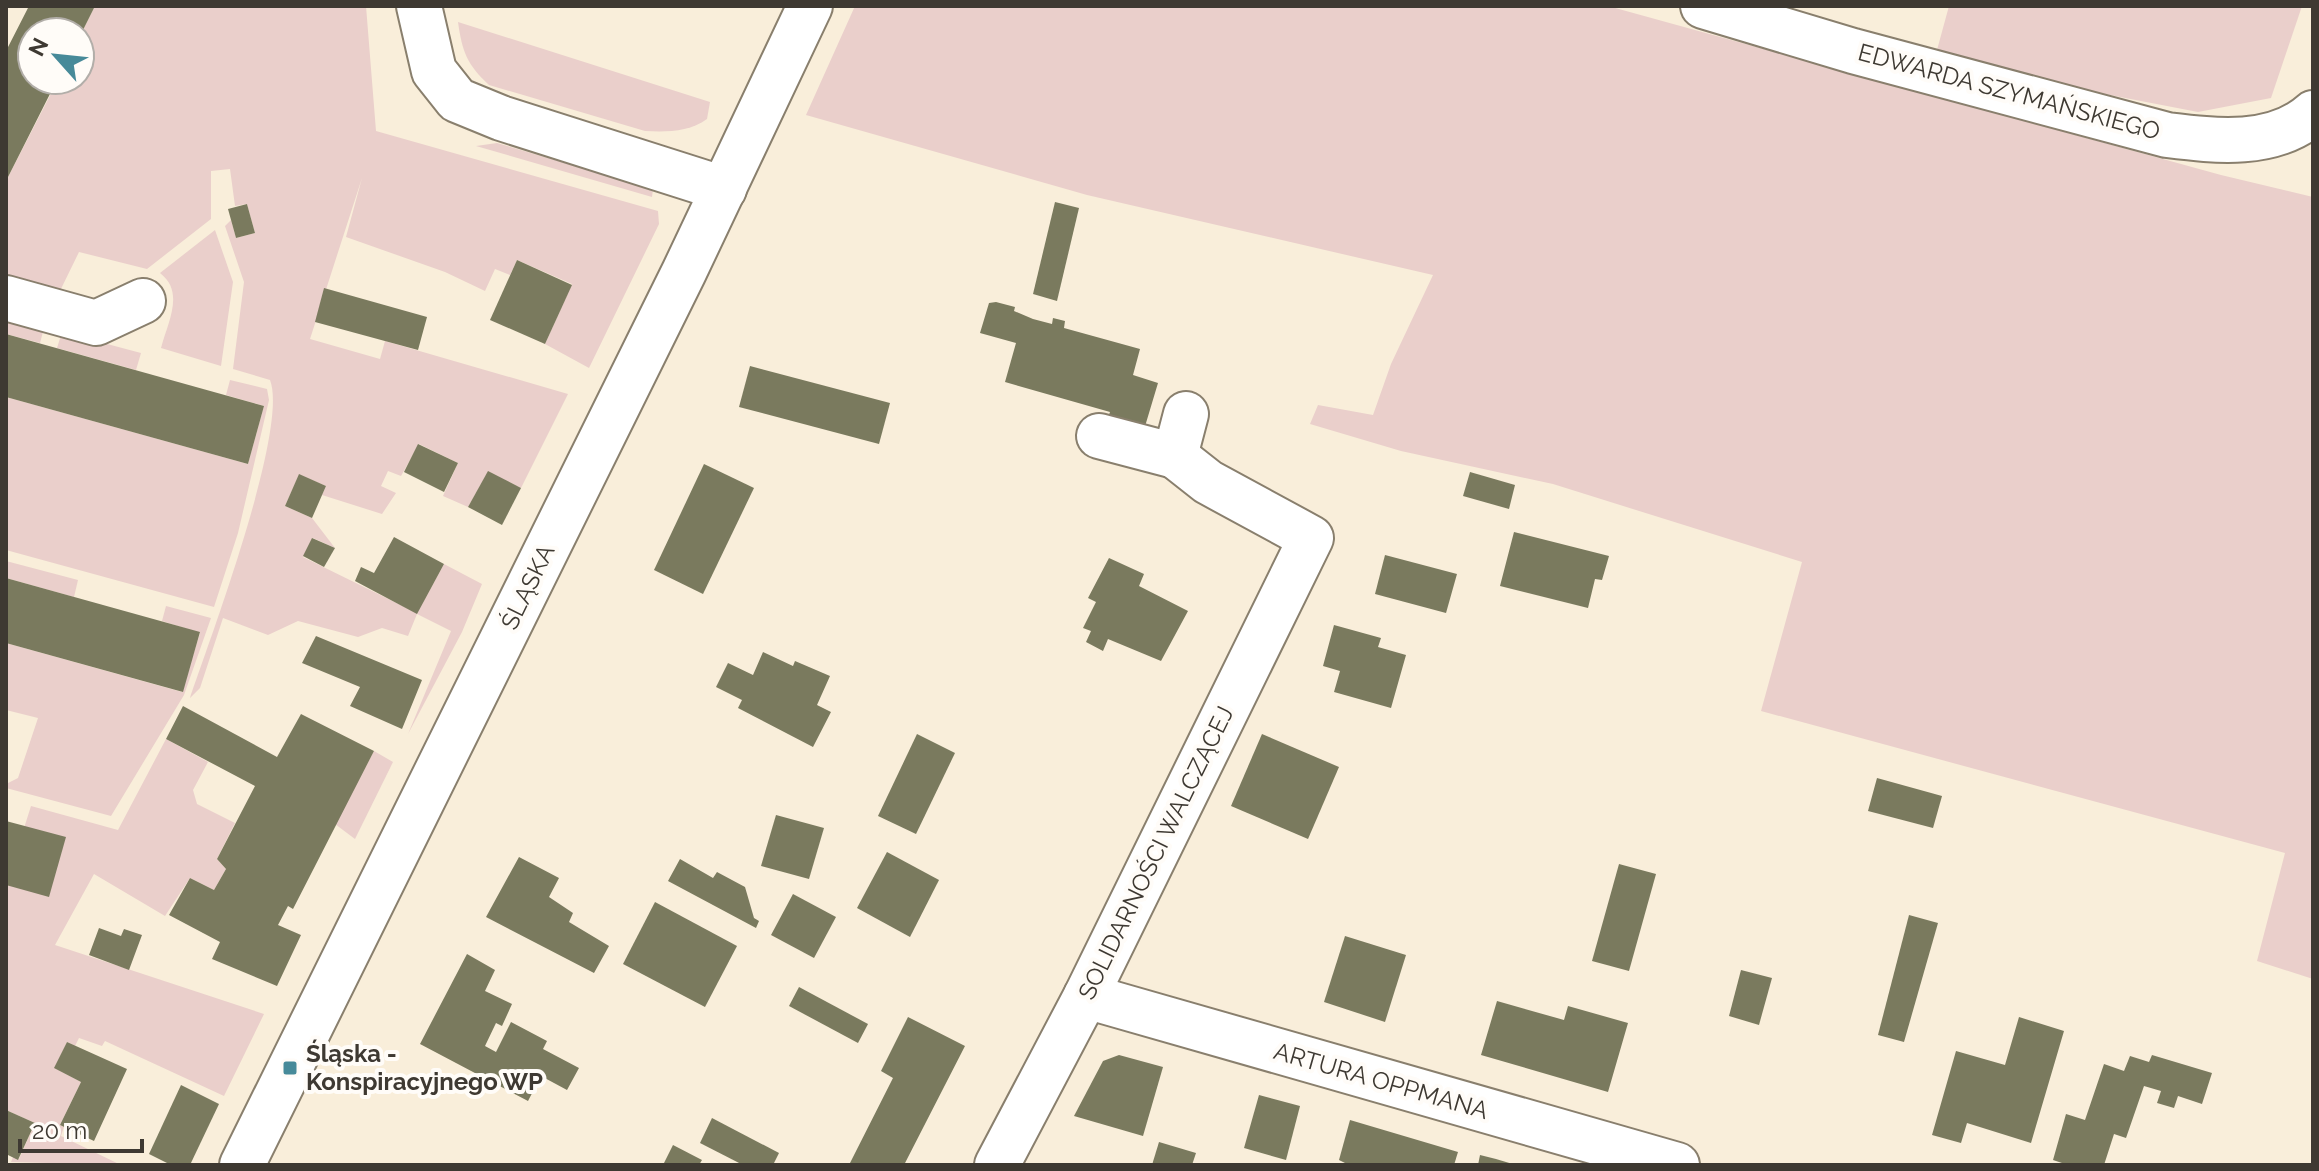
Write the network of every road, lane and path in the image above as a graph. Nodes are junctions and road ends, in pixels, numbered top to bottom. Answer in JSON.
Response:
{"nodes":[{"id":1,"x":419,"y":6,"type":"edge"},
{"id":2,"x":810,"y":6,"type":"edge"},
{"id":3,"x":1703,"y":6,"type":"edge"},
{"id":4,"x":2313,"y":113,"type":"edge"},
{"id":5,"x":724,"y":189,"type":"junction"},
{"id":6,"x":6,"y":298,"type":"edge"},
{"id":7,"x":143,"y":301,"type":"dead end"},
{"id":8,"x":1186,"y":414,"type":"dead end"},
{"id":9,"x":1099,"y":436,"type":"dead end"},
{"id":10,"x":1175,"y":456,"type":"junction"},
{"id":11,"x":1086,"y":996,"type":"junction"},
{"id":12,"x":242,"y":1165,"type":"edge"},
{"id":13,"x":997,"y":1165,"type":"edge"},
{"id":14,"x":1677,"y":1165,"type":"edge"}],
"edges":[{"from":1,"to":5,"type":"street"},
{"from":2,"to":5,"type":"street","name":"ŚLĄSKA"},
{"from":3,"to":4,"type":"street","name":"EDWARDA SZYMAŃSKIEGO"},
{"from":5,"to":12,"type":"street","name":"ŚLĄSKA"},
{"from":6,"to":7,"type":"street"},
{"from":8,"to":10,"type":"street"},
{"from":9,"to":10,"type":"street"},
{"from":10,"to":11,"type":"street","name":"SOLIDARNOŚCI WALCZĄCEJ"},
{"from":11,"to":13,"type":"street","name":"SOLIDARNOŚCI WALCZĄCEJ"},
{"from":11,"to":14,"type":"street","name":"ARTURA OPPMANA"}]}
